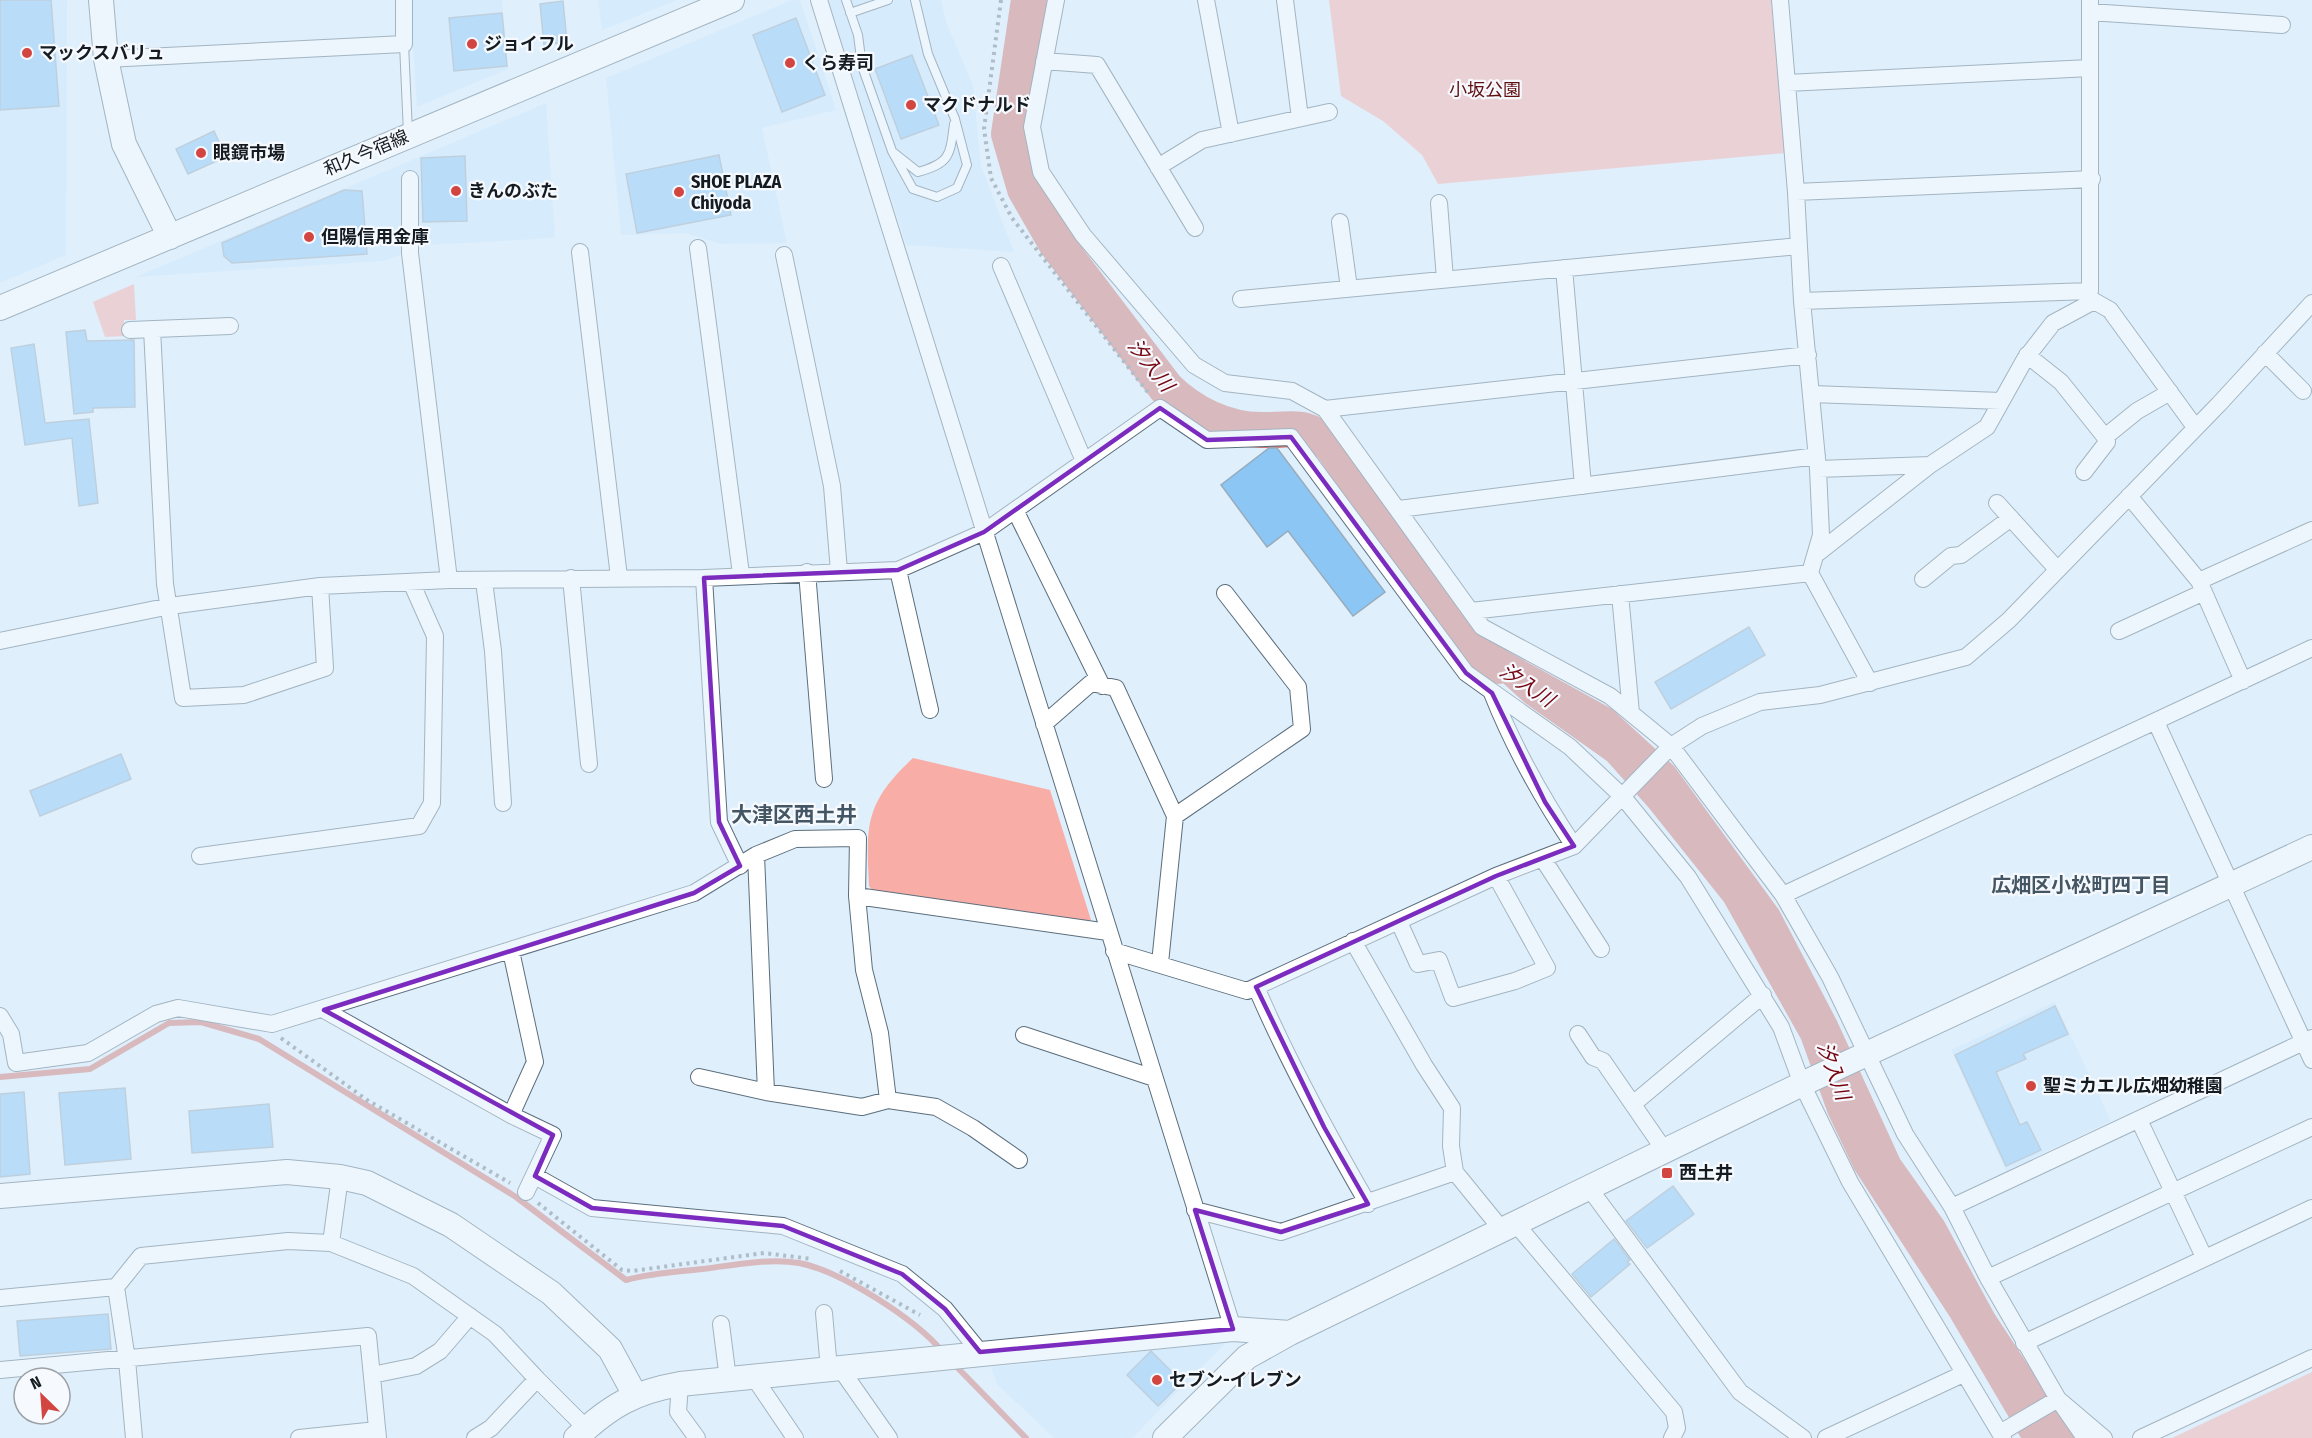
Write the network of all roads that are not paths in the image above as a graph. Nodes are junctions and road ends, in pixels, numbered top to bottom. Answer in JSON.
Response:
{"nodes":[{"id":1,"x":101,"y":0,"type":"edge"},
{"id":2,"x":404,"y":0,"type":"edge"},
{"id":3,"x":732,"y":0,"type":"edge"},
{"id":4,"x":819,"y":0,"type":"edge"},
{"id":5,"x":846,"y":0,"type":"edge"},
{"id":6,"x":888,"y":0,"type":"edge"},
{"id":7,"x":915,"y":0,"type":"edge"},
{"id":8,"x":1056,"y":0,"type":"edge"},
{"id":9,"x":1206,"y":0,"type":"edge"},
{"id":10,"x":1285,"y":0,"type":"edge"},
{"id":11,"x":1780,"y":0,"type":"edge"},
{"id":12,"x":2090,"y":6,"type":"edge"},
{"id":13,"x":850,"y":13,"type":"junction"},
{"id":14,"x":2282,"y":26,"type":"dead end"},
{"id":15,"x":405,"y":44,"type":"junction"},
{"id":16,"x":106,"y":60,"type":"junction"},
{"id":17,"x":1044,"y":61,"type":"junction"},
{"id":18,"x":2090,"y":68,"type":"junction"},
{"id":19,"x":1787,"y":83,"type":"junction"},
{"id":20,"x":1329,"y":112,"type":"dead end"},
{"id":21,"x":955,"y":118,"type":"junction"},
{"id":22,"x":1300,"y":118,"type":"junction"},
{"id":23,"x":1231,"y":134,"type":"junction"},
{"id":24,"x":408,"y":135,"type":"junction"},
{"id":25,"x":891,"y":151,"type":"junction"},
{"id":26,"x":1158,"y":167,"type":"junction"},
{"id":27,"x":410,"y":179,"type":"dead end"},
{"id":28,"x":2092,"y":179,"type":"junction"},
{"id":29,"x":1796,"y":192,"type":"junction"},
{"id":30,"x":1439,"y":203,"type":"dead end"},
{"id":31,"x":1340,"y":222,"type":"dead end"},
{"id":32,"x":1195,"y":228,"type":"dead end"},
{"id":33,"x":170,"y":237,"type":"junction"},
{"id":34,"x":1799,"y":246,"type":"junction"},
{"id":35,"x":698,"y":248,"type":"dead end"},
{"id":36,"x":580,"y":252,"type":"dead end"},
{"id":37,"x":784,"y":255,"type":"dead end"},
{"id":38,"x":1001,"y":266,"type":"dead end"},
{"id":39,"x":1564,"y":268,"type":"junction"},
{"id":40,"x":1445,"y":279,"type":"junction"},
{"id":41,"x":1349,"y":288,"type":"junction"},
{"id":42,"x":2092,"y":296,"type":"junction"},
{"id":43,"x":1241,"y":298,"type":"dead end"},
{"id":44,"x":1802,"y":301,"type":"junction"},
{"id":45,"x":2312,"y":303,"type":"edge"},
{"id":46,"x":0,"y":308,"type":"edge"},
{"id":47,"x":230,"y":326,"type":"dead end"},
{"id":48,"x":152,"y":329,"type":"junction"},
{"id":49,"x":130,"y":330,"type":"dead end"},
{"id":50,"x":2265,"y":353,"type":"junction"},
{"id":51,"x":1808,"y":355,"type":"junction"},
{"id":52,"x":2028,"y":355,"type":"junction"},
{"id":53,"x":1573,"y":381,"type":"junction"},
{"id":54,"x":2303,"y":391,"type":"dead end"},
{"id":55,"x":2170,"y":392,"type":"junction"},
{"id":56,"x":1812,"y":394,"type":"junction"},
{"id":57,"x":2001,"y":401,"type":"junction"},
{"id":58,"x":1325,"y":409,"type":"junction"},
{"id":59,"x":2195,"y":427,"type":"junction"},
{"id":60,"x":2105,"y":437,"type":"junction"},
{"id":61,"x":1084,"y":461,"type":"junction"},
{"id":62,"x":1818,"y":462,"type":"junction"},
{"id":63,"x":1929,"y":465,"type":"junction"},
{"id":64,"x":2084,"y":472,"type":"dead end"},
{"id":65,"x":1583,"y":486,"type":"junction"},
{"id":66,"x":2129,"y":496,"type":"junction"},
{"id":67,"x":1997,"y":503,"type":"dead end"},
{"id":68,"x":1399,"y":509,"type":"junction"},
{"id":69,"x":1015,"y":510,"type":"junction"},
{"id":70,"x":2011,"y":518,"type":"junction"},
{"id":71,"x":2312,"y":530,"type":"edge"},
{"id":72,"x":984,"y":532,"type":"junction"},
{"id":73,"x":1818,"y":553,"type":"junction"},
{"id":74,"x":2056,"y":568,"type":"junction"},
{"id":75,"x":898,"y":570,"type":"junction"},
{"id":76,"x":840,"y":571,"type":"junction"},
{"id":77,"x":807,"y":572,"type":"junction"},
{"id":78,"x":1810,"y":573,"type":"junction"},
{"id":79,"x":741,"y":574,"type":"junction"},
{"id":80,"x":619,"y":577,"type":"junction"},
{"id":81,"x":572,"y":578,"type":"junction"},
{"id":82,"x":704,"y":578,"type":"junction"},
{"id":83,"x":1923,"y":579,"type":"dead end"},
{"id":84,"x":449,"y":580,"type":"junction"},
{"id":85,"x":484,"y":581,"type":"junction"},
{"id":86,"x":411,"y":582,"type":"junction"},
{"id":87,"x":320,"y":586,"type":"junction"},
{"id":88,"x":2201,"y":587,"type":"junction"},
{"id":89,"x":1225,"y":592,"type":"dead end"},
{"id":90,"x":1620,"y":594,"type":"junction"},
{"id":91,"x":170,"y":606,"type":"junction"},
{"id":92,"x":1471,"y":611,"type":"junction"},
{"id":93,"x":2119,"y":631,"type":"dead end"},
{"id":94,"x":0,"y":641,"type":"edge"},
{"id":95,"x":2312,"y":648,"type":"edge"},
{"id":96,"x":2243,"y":681,"type":"junction"},
{"id":97,"x":1869,"y":683,"type":"junction"},
{"id":98,"x":1102,"y":686,"type":"junction"},
{"id":99,"x":1492,"y":693,"type":"junction"},
{"id":100,"x":930,"y":710,"type":"dead end"},
{"id":101,"x":1631,"y":713,"type":"junction"},
{"id":102,"x":2156,"y":722,"type":"junction"},
{"id":103,"x":1044,"y":724,"type":"junction"},
{"id":104,"x":1671,"y":746,"type":"junction"},
{"id":105,"x":589,"y":764,"type":"dead end"},
{"id":106,"x":824,"y":779,"type":"dead end"},
{"id":107,"x":1623,"y":797,"type":"junction"},
{"id":108,"x":502,"y":803,"type":"dead end"},
{"id":109,"x":1175,"y":816,"type":"junction"},
{"id":110,"x":1574,"y":846,"type":"junction"},
{"id":111,"x":2312,"y":846,"type":"edge"},
{"id":112,"x":756,"y":855,"type":"junction"},
{"id":113,"x":200,"y":856,"type":"dead end"},
{"id":114,"x":1543,"y":859,"type":"junction"},
{"id":115,"x":740,"y":866,"type":"junction"},
{"id":116,"x":1496,"y":876,"type":"junction"},
{"id":117,"x":2231,"y":884,"type":"junction"},
{"id":118,"x":858,"y":896,"type":"junction"},
{"id":119,"x":1783,"y":896,"type":"junction"},
{"id":120,"x":1398,"y":922,"type":"junction"},
{"id":121,"x":1108,"y":932,"type":"junction"},
{"id":122,"x":1353,"y":941,"type":"junction"},
{"id":123,"x":1600,"y":949,"type":"dead end"},
{"id":124,"x":511,"y":951,"type":"junction"},
{"id":125,"x":1114,"y":951,"type":"junction"},
{"id":126,"x":1160,"y":963,"type":"junction"},
{"id":127,"x":1256,"y":987,"type":"junction"},
{"id":128,"x":1763,"y":995,"type":"junction"},
{"id":129,"x":324,"y":1010,"type":"junction"},
{"id":130,"x":0,"y":1016,"type":"edge"},
{"id":131,"x":1578,"y":1034,"type":"dead end"},
{"id":132,"x":1024,"y":1035,"type":"dead end"},
{"id":133,"x":2308,"y":1040,"type":"edge"},
{"id":134,"x":1866,"y":1054,"type":"junction"},
{"id":135,"x":2312,"y":1060,"type":"edge"},
{"id":136,"x":699,"y":1077,"type":"dead end"},
{"id":137,"x":1154,"y":1078,"type":"junction"},
{"id":138,"x":1802,"y":1084,"type":"junction"},
{"id":139,"x":766,"y":1092,"type":"junction"},
{"id":140,"x":888,"y":1100,"type":"junction"},
{"id":141,"x":1633,"y":1104,"type":"junction"},
{"id":142,"x":511,"y":1115,"type":"junction"},
{"id":143,"x":2139,"y":1120,"type":"junction"},
{"id":144,"x":2312,"y":1127,"type":"edge"},
{"id":145,"x":1665,"y":1151,"type":"junction"},
{"id":146,"x":1019,"y":1160,"type":"dead end"},
{"id":147,"x":1455,"y":1172,"type":"junction"},
{"id":148,"x":535,"y":1176,"type":"junction"},
{"id":149,"x":340,"y":1177,"type":"junction"},
{"id":150,"x":1588,"y":1188,"type":"junction"},
{"id":151,"x":526,"y":1192,"type":"dead end"},
{"id":152,"x":2173,"y":1192,"type":"junction"},
{"id":153,"x":0,"y":1196,"type":"edge"},
{"id":154,"x":1368,"y":1204,"type":"junction"},
{"id":155,"x":1952,"y":1207,"type":"junction"},
{"id":156,"x":2312,"y":1208,"type":"edge"},
{"id":157,"x":1195,"y":1210,"type":"junction"},
{"id":158,"x":1510,"y":1227,"type":"junction"},
{"id":159,"x":331,"y":1243,"type":"junction"},
{"id":160,"x":2204,"y":1257,"type":"junction"},
{"id":161,"x":1988,"y":1278,"type":"junction"},
{"id":162,"x":116,"y":1287,"type":"junction"},
{"id":163,"x":0,"y":1298,"type":"edge"},
{"id":164,"x":824,"y":1313,"type":"dead end"},
{"id":165,"x":470,"y":1316,"type":"junction"},
{"id":166,"x":721,"y":1324,"type":"dead end"},
{"id":167,"x":1233,"y":1329,"type":"junction"},
{"id":168,"x":1290,"y":1333,"type":"junction"},
{"id":169,"x":2024,"y":1343,"type":"junction"},
{"id":170,"x":980,"y":1352,"type":"junction"},
{"id":171,"x":2312,"y":1358,"type":"edge"},
{"id":172,"x":127,"y":1360,"type":"junction"},
{"id":173,"x":834,"y":1368,"type":"junction"},
{"id":174,"x":0,"y":1370,"type":"edge"},
{"id":175,"x":1963,"y":1374,"type":"junction"},
{"id":176,"x":372,"y":1375,"type":"junction"},
{"id":177,"x":753,"y":1376,"type":"junction"},
{"id":178,"x":537,"y":1379,"type":"junction"},
{"id":179,"x":728,"y":1379,"type":"junction"},
{"id":180,"x":680,"y":1384,"type":"junction"},
{"id":181,"x":635,"y":1395,"type":"junction"},
{"id":182,"x":2058,"y":1399,"type":"junction"},
{"id":183,"x":1674,"y":1426,"type":"edge"},
{"id":184,"x":581,"y":1433,"type":"edge"},
{"id":185,"x":377,"y":1434,"type":"edge"},
{"id":186,"x":2001,"y":1435,"type":"edge"},
{"id":187,"x":134,"y":1438,"type":"edge"},
{"id":188,"x":299,"y":1438,"type":"edge"},
{"id":189,"x":475,"y":1438,"type":"edge"},
{"id":190,"x":697,"y":1438,"type":"edge"},
{"id":191,"x":795,"y":1438,"type":"edge"},
{"id":192,"x":889,"y":1438,"type":"edge"},
{"id":193,"x":1165,"y":1438,"type":"edge"},
{"id":194,"x":1803,"y":1438,"type":"edge"},
{"id":195,"x":1826,"y":1438,"type":"edge"},
{"id":196,"x":2085,"y":1438,"type":"edge"},
{"id":197,"x":2104,"y":1438,"type":"edge"},
{"id":198,"x":2141,"y":1438,"type":"edge"}],
"edges":[{"from":1,"to":16,"type":"street"},
{"from":2,"to":15,"type":"street"},
{"from":3,"to":24,"type":"street","name":"和久今宿線"},
{"from":4,"to":72,"type":"street"},
{"from":5,"to":13,"type":"lane"},
{"from":6,"to":13,"type":"lane"},
{"from":7,"to":21,"type":"lane"},
{"from":8,"to":17,"type":"street"},
{"from":9,"to":23,"type":"street"},
{"from":10,"to":22,"type":"street"},
{"from":11,"to":19,"type":"street"},
{"from":12,"to":14,"type":"street"},
{"from":12,"to":18,"type":"street"},
{"from":13,"to":25,"type":"lane"},
{"from":15,"to":16,"type":"street"},
{"from":15,"to":24,"type":"lane"},
{"from":16,"to":33,"type":"street"},
{"from":17,"to":26,"type":"street"},
{"from":17,"to":58,"type":"street"},
{"from":18,"to":19,"type":"street"},
{"from":18,"to":28,"type":"street"},
{"from":19,"to":29,"type":"street"},
{"from":20,"to":22,"type":"street"},
{"from":21,"to":25,"type":"lane"},
{"from":21,"to":25,"type":"lane"},
{"from":22,"to":23,"type":"street"},
{"from":23,"to":26,"type":"street"},
{"from":24,"to":33,"type":"street","name":"和久今宿線"},
{"from":26,"to":32,"type":"street"},
{"from":27,"to":84,"type":"street"},
{"from":28,"to":29,"type":"street"},
{"from":28,"to":42,"type":"street"},
{"from":29,"to":34,"type":"street"},
{"from":30,"to":40,"type":"street"},
{"from":31,"to":41,"type":"street"},
{"from":33,"to":46,"type":"street","name":"和久今宿線"},
{"from":34,"to":39,"type":"street"},
{"from":34,"to":44,"type":"street"},
{"from":35,"to":79,"type":"street"},
{"from":36,"to":80,"type":"street"},
{"from":37,"to":76,"type":"street"},
{"from":38,"to":61,"type":"street"},
{"from":39,"to":40,"type":"street"},
{"from":39,"to":53,"type":"street"},
{"from":40,"to":41,"type":"street"},
{"from":41,"to":43,"type":"street"},
{"from":42,"to":44,"type":"street"},
{"from":42,"to":52,"type":"street"},
{"from":42,"to":55,"type":"street"},
{"from":44,"to":51,"type":"street"},
{"from":45,"to":50,"type":"street"},
{"from":47,"to":48,"type":"street"},
{"from":48,"to":49,"type":"street"},
{"from":48,"to":91,"type":"street"},
{"from":50,"to":54,"type":"street"},
{"from":50,"to":59,"type":"street"},
{"from":51,"to":53,"type":"street"},
{"from":51,"to":56,"type":"street"},
{"from":52,"to":57,"type":"street"},
{"from":52,"to":60,"type":"street"},
{"from":53,"to":58,"type":"street"},
{"from":53,"to":65,"type":"street"},
{"from":55,"to":59,"type":"street"},
{"from":55,"to":60,"type":"street"},
{"from":56,"to":57,"type":"street"},
{"from":56,"to":62,"type":"street"},
{"from":57,"to":63,"type":"street"},
{"from":58,"to":68,"type":"street"},
{"from":59,"to":66,"type":"street"},
{"from":60,"to":64,"type":"street"},
{"from":61,"to":69,"type":"street"},
{"from":61,"to":99,"type":"street"},
{"from":62,"to":63,"type":"street"},
{"from":62,"to":65,"type":"street"},
{"from":62,"to":73,"type":"street"},
{"from":63,"to":73,"type":"street"},
{"from":65,"to":68,"type":"street"},
{"from":66,"to":74,"type":"street"},
{"from":66,"to":88,"type":"street"},
{"from":67,"to":70,"type":"street"},
{"from":68,"to":92,"type":"street"},
{"from":69,"to":72,"type":"street"},
{"from":69,"to":98,"type":"street"},
{"from":70,"to":74,"type":"street"},
{"from":70,"to":83,"type":"street"},
{"from":71,"to":88,"type":"street"},
{"from":72,"to":75,"type":"street"},
{"from":72,"to":103,"type":"street"},
{"from":73,"to":78,"type":"street"},
{"from":74,"to":97,"type":"street"},
{"from":75,"to":76,"type":"street"},
{"from":75,"to":100,"type":"street"},
{"from":76,"to":77,"type":"street"},
{"from":77,"to":79,"type":"street"},
{"from":77,"to":106,"type":"street"},
{"from":78,"to":90,"type":"street"},
{"from":78,"to":97,"type":"street"},
{"from":79,"to":82,"type":"street"},
{"from":80,"to":81,"type":"street"},
{"from":80,"to":82,"type":"street"},
{"from":81,"to":85,"type":"street"},
{"from":81,"to":105,"type":"street"},
{"from":82,"to":115,"type":"street"},
{"from":84,"to":85,"type":"street"},
{"from":84,"to":86,"type":"street"},
{"from":85,"to":108,"type":"street"},
{"from":86,"to":87,"type":"street"},
{"from":86,"to":113,"type":"street"},
{"from":87,"to":91,"type":"street"},
{"from":87,"to":91,"type":"street"},
{"from":88,"to":93,"type":"street"},
{"from":88,"to":96,"type":"street"},
{"from":89,"to":109,"type":"street"},
{"from":90,"to":92,"type":"street"},
{"from":90,"to":101,"type":"street"},
{"from":91,"to":94,"type":"street"},
{"from":92,"to":101,"type":"street"},
{"from":95,"to":96,"type":"street"},
{"from":96,"to":102,"type":"street"},
{"from":97,"to":104,"type":"street"},
{"from":98,"to":103,"type":"street"},
{"from":98,"to":109,"type":"street"},
{"from":99,"to":107,"type":"street"},
{"from":99,"to":110,"type":"street"},
{"from":101,"to":104,"type":"street"},
{"from":102,"to":117,"type":"street"},
{"from":102,"to":119,"type":"street"},
{"from":103,"to":121,"type":"street"},
{"from":104,"to":107,"type":"street"},
{"from":104,"to":119,"type":"street"},
{"from":107,"to":110,"type":"street"},
{"from":107,"to":128,"type":"street"},
{"from":109,"to":126,"type":"street"},
{"from":110,"to":114,"type":"street"},
{"from":111,"to":117,"type":"street"},
{"from":112,"to":115,"type":"street"},
{"from":112,"to":118,"type":"street"},
{"from":112,"to":139,"type":"street"},
{"from":114,"to":116,"type":"street"},
{"from":114,"to":123,"type":"street"},
{"from":115,"to":124,"type":"street"},
{"from":116,"to":120,"type":"street"},
{"from":116,"to":120,"type":"street"},
{"from":117,"to":133,"type":"street"},
{"from":117,"to":134,"type":"street"},
{"from":118,"to":121,"type":"street"},
{"from":118,"to":140,"type":"street"},
{"from":119,"to":134,"type":"street"},
{"from":120,"to":122,"type":"street"},
{"from":121,"to":125,"type":"street"},
{"from":122,"to":127,"type":"street"},
{"from":122,"to":147,"type":"street"},
{"from":124,"to":129,"type":"street"},
{"from":124,"to":142,"type":"street"},
{"from":125,"to":126,"type":"street"},
{"from":125,"to":137,"type":"street"},
{"from":126,"to":127,"type":"street"},
{"from":127,"to":154,"type":"street"},
{"from":128,"to":138,"type":"street"},
{"from":128,"to":141,"type":"street"},
{"from":129,"to":130,"type":"street"},
{"from":129,"to":142,"type":"street"},
{"from":131,"to":141,"type":"street"},
{"from":132,"to":137,"type":"street"},
{"from":133,"to":135,"type":"street"},
{"from":133,"to":143,"type":"street"},
{"from":134,"to":138,"type":"street"},
{"from":134,"to":155,"type":"street"},
{"from":136,"to":139,"type":"street"},
{"from":137,"to":157,"type":"street"},
{"from":138,"to":145,"type":"street"},
{"from":138,"to":175,"type":"street"},
{"from":139,"to":140,"type":"street"},
{"from":140,"to":146,"type":"street"},
{"from":141,"to":145,"type":"street"},
{"from":142,"to":148,"type":"street"},
{"from":143,"to":152,"type":"street"},
{"from":143,"to":155,"type":"street"},
{"from":144,"to":152,"type":"street"},
{"from":145,"to":150,"type":"street"},
{"from":147,"to":154,"type":"street"},
{"from":147,"to":158,"type":"street"},
{"from":148,"to":151,"type":"street"},
{"from":148,"to":170,"type":"street"},
{"from":149,"to":153,"type":"street"},
{"from":149,"to":159,"type":"street"},
{"from":149,"to":181,"type":"street"},
{"from":150,"to":158,"type":"street"},
{"from":150,"to":194,"type":"street"},
{"from":152,"to":160,"type":"street"},
{"from":152,"to":161,"type":"street"},
{"from":154,"to":157,"type":"street"},
{"from":155,"to":161,"type":"street"},
{"from":156,"to":160,"type":"street"},
{"from":157,"to":167,"type":"street"},
{"from":158,"to":168,"type":"street"},
{"from":158,"to":183,"type":"street"},
{"from":159,"to":162,"type":"street"},
{"from":159,"to":165,"type":"street"},
{"from":160,"to":169,"type":"street"},
{"from":161,"to":169,"type":"street"},
{"from":162,"to":163,"type":"street"},
{"from":162,"to":172,"type":"street"},
{"from":164,"to":173,"type":"street"},
{"from":165,"to":176,"type":"street"},
{"from":165,"to":178,"type":"street"},
{"from":166,"to":179,"type":"street"},
{"from":167,"to":168,"type":"street"},
{"from":167,"to":170,"type":"street"},
{"from":168,"to":193,"type":"street"},
{"from":169,"to":182,"type":"street"},
{"from":170,"to":173,"type":"street"},
{"from":171,"to":198,"type":"street"},
{"from":172,"to":174,"type":"street"},
{"from":172,"to":176,"type":"street"},
{"from":172,"to":187,"type":"street"},
{"from":173,"to":177,"type":"street"},
{"from":173,"to":192,"type":"street"},
{"from":175,"to":186,"type":"street"},
{"from":175,"to":195,"type":"street"},
{"from":176,"to":185,"type":"street"},
{"from":177,"to":179,"type":"street"},
{"from":177,"to":191,"type":"street"},
{"from":178,"to":184,"type":"street"},
{"from":178,"to":189,"type":"street"},
{"from":179,"to":180,"type":"street"},
{"from":180,"to":181,"type":"street"},
{"from":180,"to":190,"type":"street"},
{"from":181,"to":184,"type":"street"},
{"from":182,"to":186,"type":"street"},
{"from":182,"to":196,"type":"street"},
{"from":182,"to":197,"type":"street"},
{"from":185,"to":188,"type":"street"}]}
